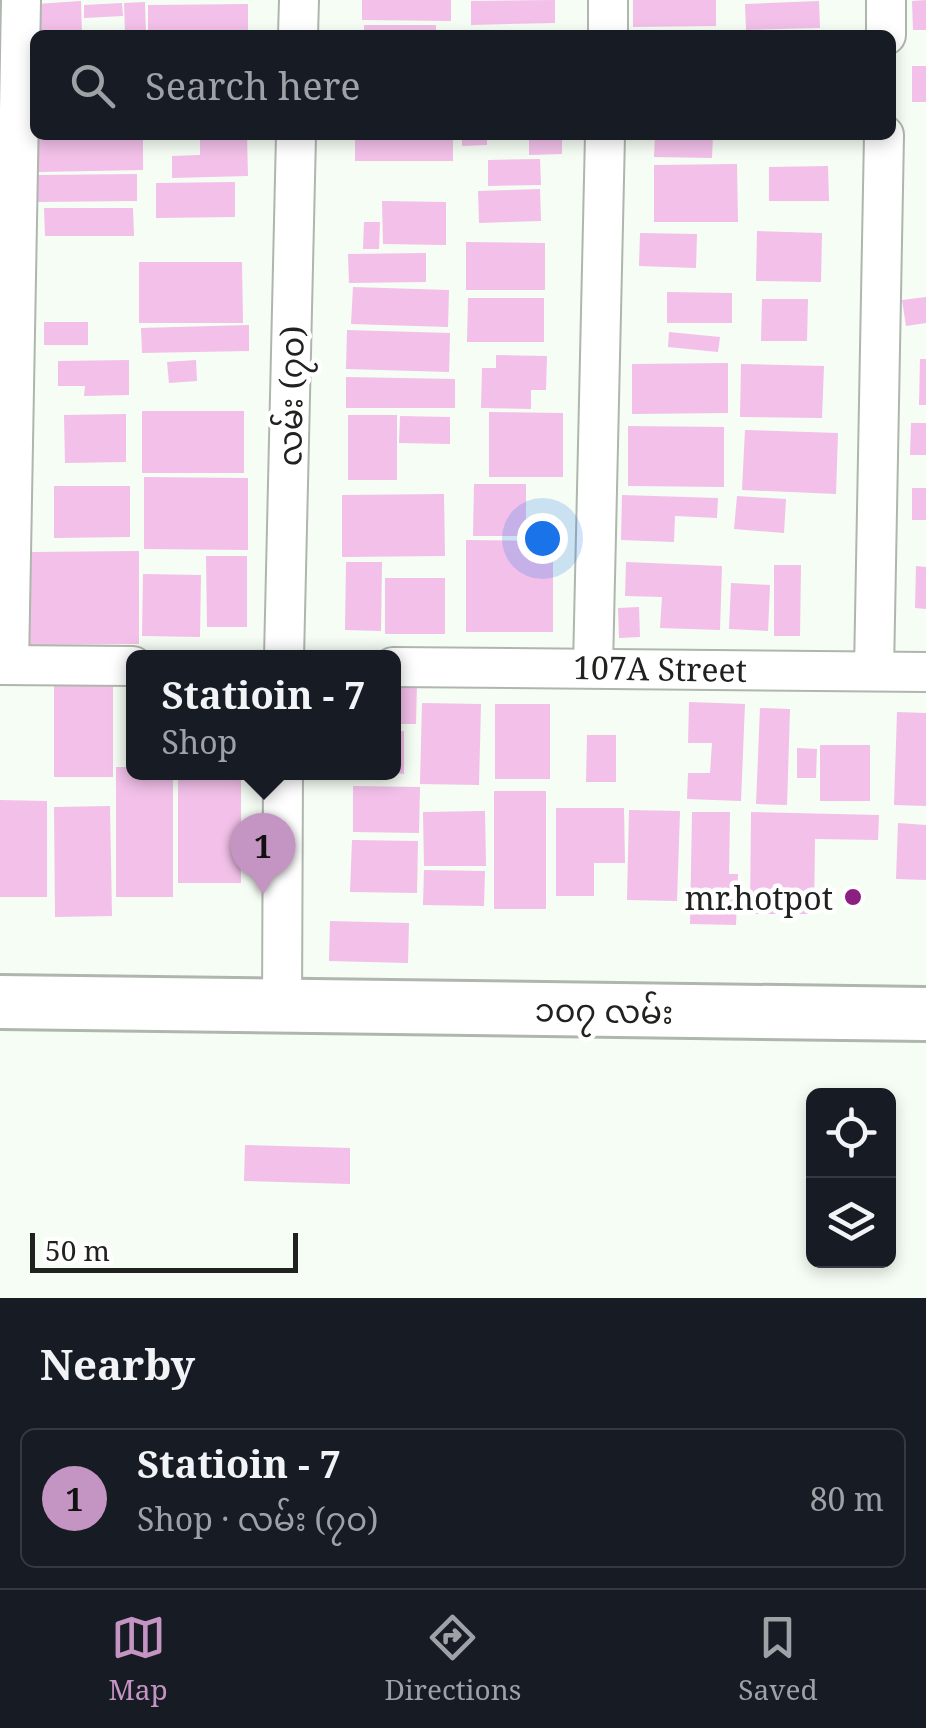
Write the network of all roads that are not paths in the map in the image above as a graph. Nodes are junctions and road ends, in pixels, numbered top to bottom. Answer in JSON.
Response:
{"nodes":[{"id":1,"x":21,"y":0,"type":"edge"},
{"id":2,"x":299,"y":0,"type":"edge"},
{"id":3,"x":608,"y":0,"type":"edge"},
{"id":4,"x":886,"y":0,"type":"edge"},
{"id":5,"x":298,"y":30,"type":"edge"},
{"id":6,"x":608,"y":30,"type":"edge"},
{"id":7,"x":886,"y":30,"type":"edge"},
{"id":8,"x":296,"y":140,"type":"edge"},
{"id":9,"x":605,"y":140,"type":"edge"},
{"id":10,"x":884,"y":140,"type":"edge"},
{"id":11,"x":284,"y":650,"type":"edge"},
{"id":12,"x":4,"y":665,"type":"edge"},
{"id":13,"x":126,"y":666,"type":"edge"},
{"id":14,"x":401,"y":667,"type":"edge"},
{"id":15,"x":593,"y":667,"type":"junction"},
{"id":16,"x":874,"y":671,"type":"junction"},
{"id":17,"x":926,"y":672,"type":"edge"},
{"id":18,"x":283,"y":780,"type":"edge"},
{"id":19,"x":0,"y":1002,"type":"edge"},
{"id":20,"x":282,"y":1006,"type":"junction"},
{"id":21,"x":926,"y":1014,"type":"edge"}],
"edges":[{"from":1,"to":12,"type":"street"},
{"from":2,"to":5,"type":"street"},
{"from":3,"to":6,"type":"street"},
{"from":4,"to":7,"type":"street"},
{"from":8,"to":11,"type":"street","name":"လမ်း (၇၀)"},
{"from":9,"to":15,"type":"street"},
{"from":10,"to":16,"type":"street"},
{"from":12,"to":13,"type":"street"},
{"from":14,"to":15,"type":"street","name":"107A Street"},
{"from":15,"to":16,"type":"street","name":"107A Street"},
{"from":16,"to":17,"type":"street","name":"107A Street"},
{"from":18,"to":20,"type":"street"},
{"from":19,"to":20,"type":"main road","name":"၁၀၇ လမ်း"},
{"from":20,"to":21,"type":"main road","name":"၁၀၇ လမ်း"}]}
